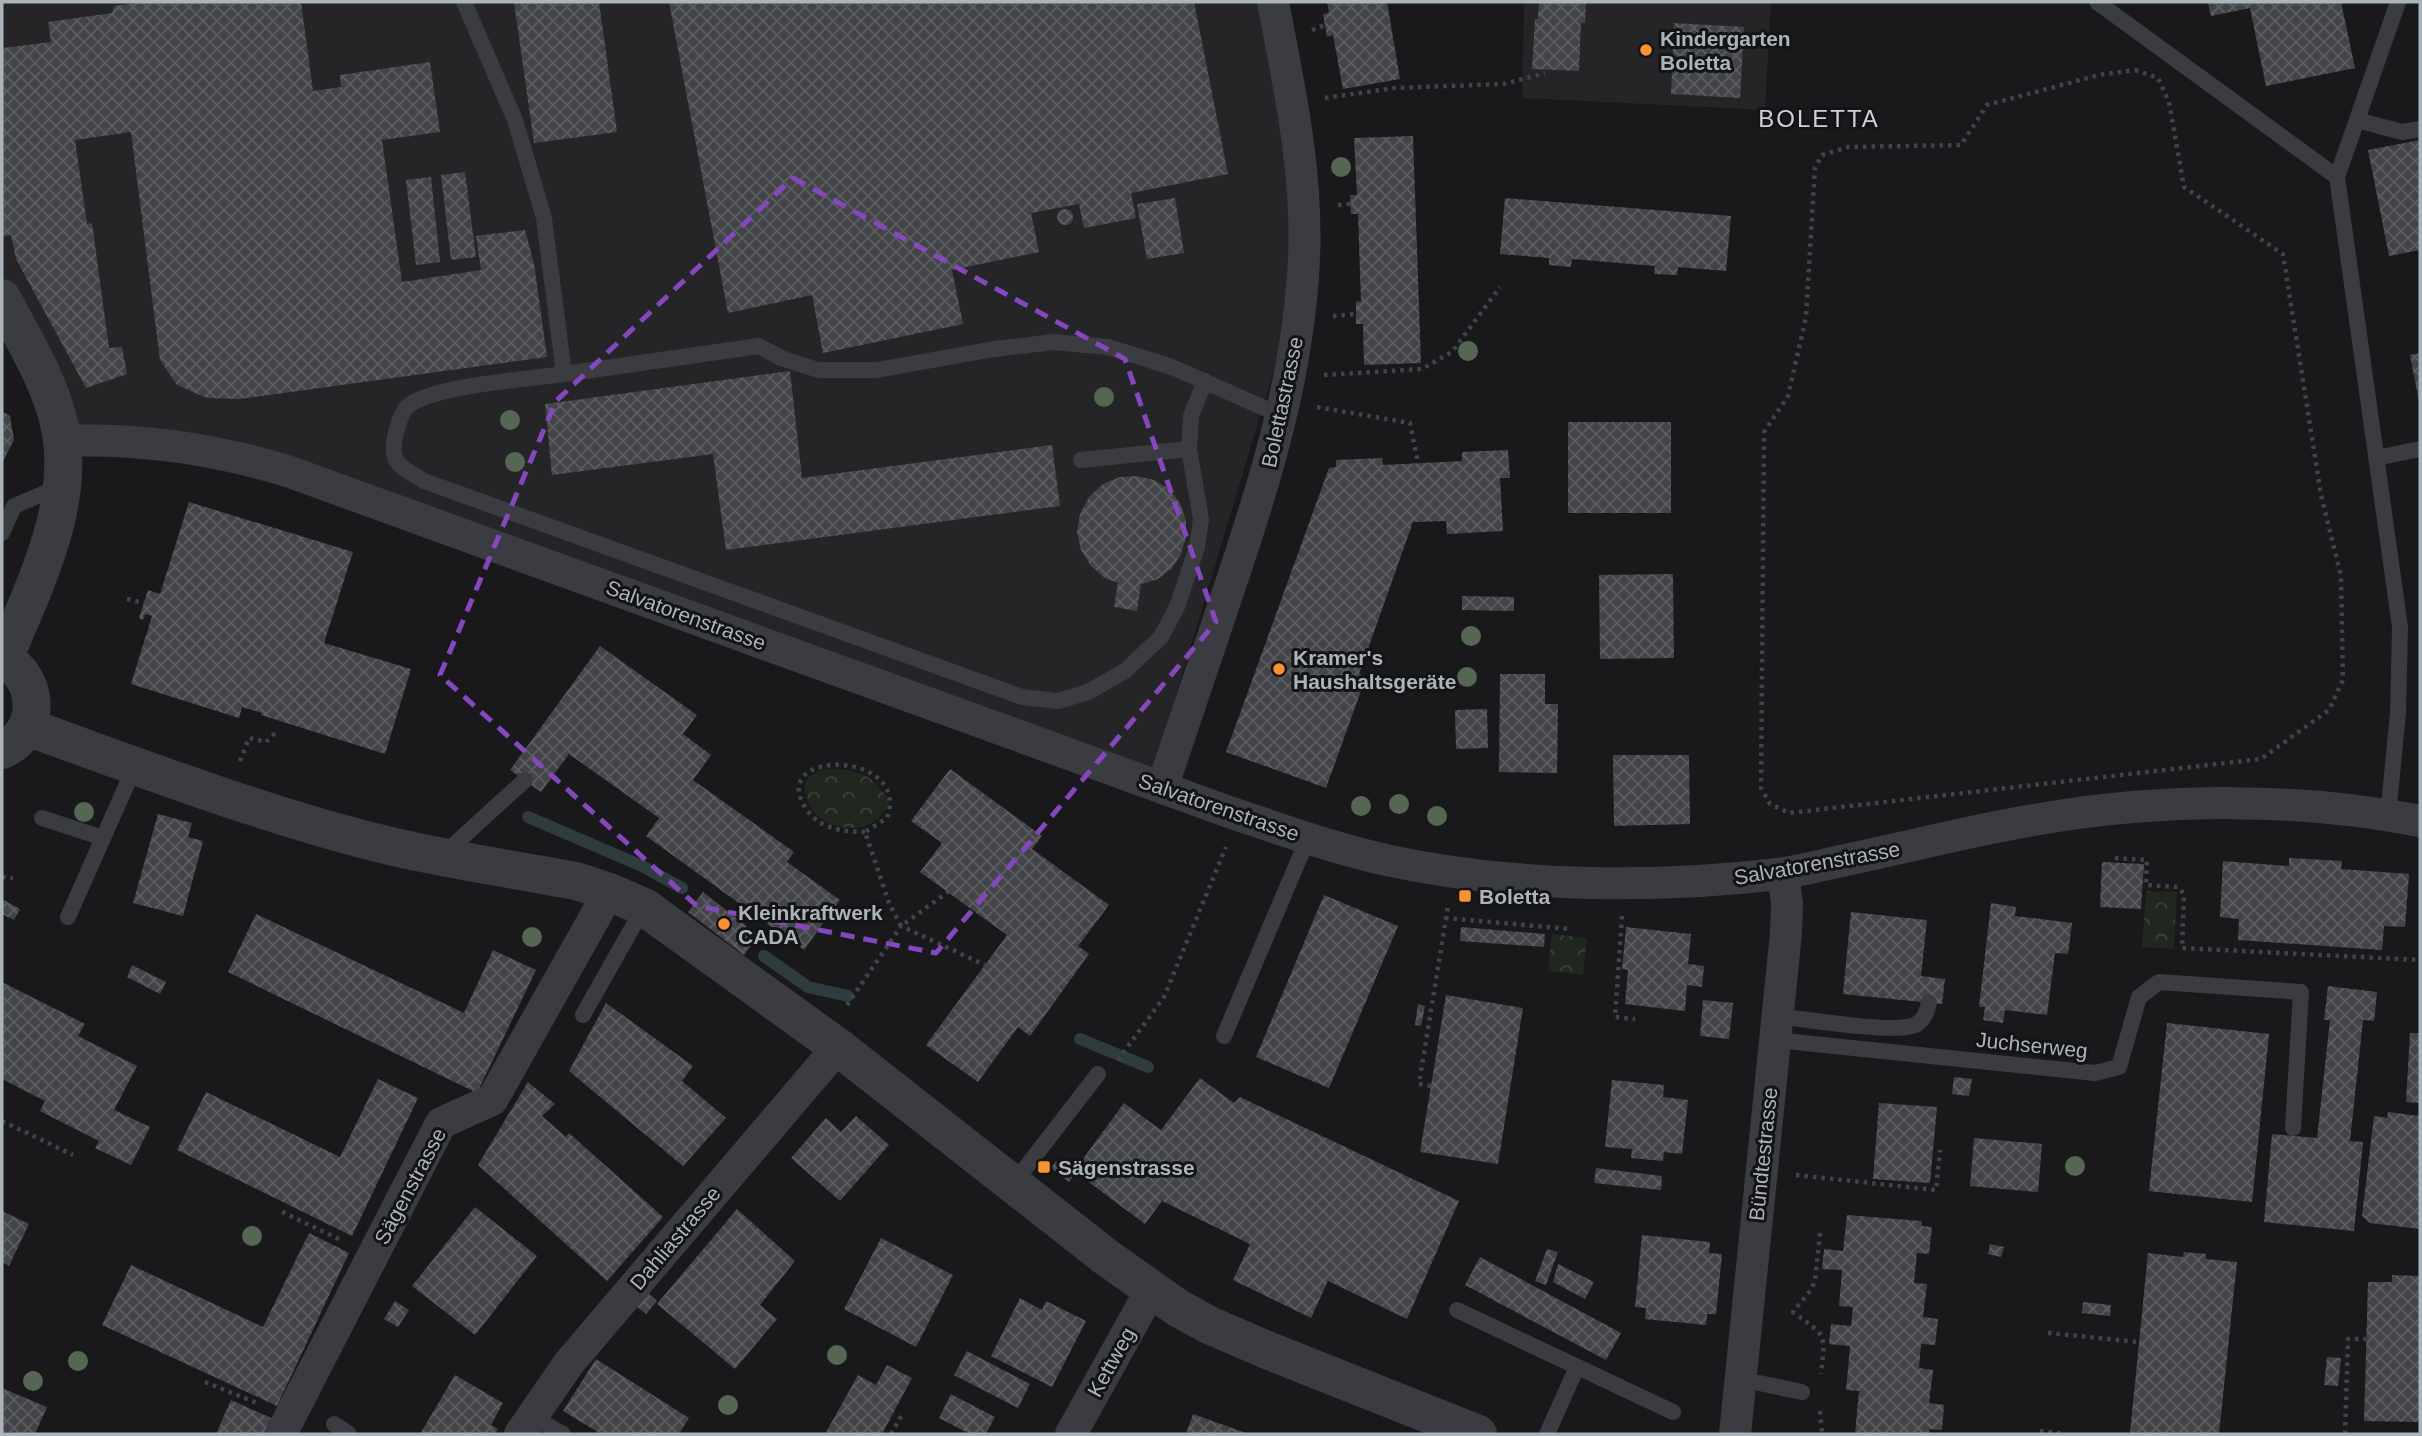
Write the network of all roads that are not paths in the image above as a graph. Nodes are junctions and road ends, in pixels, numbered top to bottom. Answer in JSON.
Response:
{"nodes":[{"id":1,"x":464,"y":2,"type":"edge"},
{"id":2,"x":1273,"y":2,"type":"edge"},
{"id":3,"x":2097,"y":2,"type":"edge"},
{"id":4,"x":2398,"y":2,"type":"edge"},
{"id":5,"x":2357,"y":120,"type":"junction"},
{"id":6,"x":2420,"y":129,"type":"edge"},
{"id":7,"x":2337,"y":177,"type":"junction"},
{"id":8,"x":2,"y":298,"type":"edge"},
{"id":9,"x":564,"y":374,"type":"junction"},
{"id":10,"x":1205,"y":381,"type":"junction"},
{"id":11,"x":1297,"y":411,"type":"junction"},
{"id":12,"x":62,"y":441,"type":"junction"},
{"id":13,"x":1189,"y":449,"type":"junction"},
{"id":14,"x":2420,"y":449,"type":"edge"},
{"id":15,"x":2376,"y":457,"type":"junction"},
{"id":16,"x":1081,"y":460,"type":"dead end"},
{"id":17,"x":62,"y":485,"type":"junction"},
{"id":18,"x":2,"y":533,"type":"edge"},
{"id":19,"x":3,"y":659,"type":"edge"},
{"id":20,"x":14,"y":738,"type":"edge"},
{"id":21,"x":135,"y":766,"type":"junction"},
{"id":22,"x":525,"y":780,"type":"dead end"},
{"id":23,"x":1162,"y":788,"type":"junction"},
{"id":24,"x":2388,"y":815,"type":"junction"},
{"id":25,"x":42,"y":818,"type":"dead end"},
{"id":26,"x":2420,"y":821,"type":"edge"},
{"id":27,"x":103,"y":838,"type":"junction"},
{"id":28,"x":1308,"y":838,"type":"junction"},
{"id":29,"x":442,"y":856,"type":"junction"},
{"id":30,"x":1783,"y":874,"type":"junction"},
{"id":31,"x":609,"y":892,"type":"junction"},
{"id":32,"x":644,"y":907,"type":"junction"},
{"id":33,"x":68,"y":917,"type":"dead end"},
{"id":34,"x":1929,"y":1002,"type":"dead end"},
{"id":35,"x":583,"y":1015,"type":"dead end"},
{"id":36,"x":1776,"y":1028,"type":"junction"},
{"id":37,"x":1224,"y":1036,"type":"dead end"},
{"id":38,"x":831,"y":1042,"type":"junction"},
{"id":39,"x":1098,"y":1074,"type":"dead end"},
{"id":40,"x":2293,"y":1128,"type":"dead end"},
{"id":41,"x":1013,"y":1184,"type":"junction"},
{"id":42,"x":1151,"y":1290,"type":"junction"},
{"id":43,"x":1457,"y":1310,"type":"dead end"},
{"id":44,"x":1577,"y":1367,"type":"junction"},
{"id":45,"x":1740,"y":1379,"type":"junction"},
{"id":46,"x":1802,"y":1392,"type":"dead end"},
{"id":47,"x":1673,"y":1412,"type":"dead end"},
{"id":48,"x":334,"y":1424,"type":"dead end"},
{"id":49,"x":526,"y":1425,"type":"edge"},
{"id":50,"x":286,"y":1426,"type":"edge"},
{"id":51,"x":349,"y":1434,"type":"edge"},
{"id":52,"x":563,"y":1434,"type":"edge"},
{"id":53,"x":1071,"y":1434,"type":"edge"},
{"id":54,"x":1478,"y":1434,"type":"edge"},
{"id":55,"x":1547,"y":1434,"type":"edge"},
{"id":56,"x":1735,"y":1434,"type":"edge"}],
"edges":[{"from":1,"to":9,"type":"lane"},
{"from":2,"to":11,"type":"street","name":"Bolettastrasse"},
{"from":3,"to":7,"type":"lane"},
{"from":4,"to":5,"type":"lane"},
{"from":5,"to":6,"type":"lane"},
{"from":5,"to":7,"type":"lane"},
{"from":7,"to":15,"type":"lane"},
{"from":8,"to":12,"type":"street"},
{"from":9,"to":10,"type":"lane"},
{"from":9,"to":13,"type":"lane"},
{"from":10,"to":11,"type":"lane"},
{"from":10,"to":13,"type":"lane"},
{"from":11,"to":23,"type":"street","name":"Bolettastrasse"},
{"from":12,"to":17,"type":"street"},
{"from":12,"to":23,"type":"street","name":"Salvatorenstrasse"},
{"from":13,"to":16,"type":"lane"},
{"from":14,"to":15,"type":"lane"},
{"from":15,"to":24,"type":"lane"},
{"from":17,"to":18,"type":"lane"},
{"from":17,"to":19,"type":"street"},
{"from":19,"to":20,"type":"street"},
{"from":20,"to":21,"type":"street"},
{"from":21,"to":27,"type":"lane"},
{"from":21,"to":29,"type":"street"},
{"from":22,"to":29,"type":"lane"},
{"from":23,"to":28,"type":"street","name":"Salvatorenstrasse"},
{"from":24,"to":26,"type":"street","name":"Salvatorenstrasse"},
{"from":24,"to":30,"type":"street","name":"Salvatorenstrasse"},
{"from":25,"to":27,"type":"lane"},
{"from":27,"to":33,"type":"lane"},
{"from":28,"to":30,"type":"street","name":"Salvatorenstrasse"},
{"from":28,"to":37,"type":"lane"},
{"from":29,"to":31,"type":"street"},
{"from":30,"to":36,"type":"street","name":"Bündtestrasse"},
{"from":31,"to":32,"type":"street"},
{"from":31,"to":50,"type":"street","name":"Sägenstrasse"},
{"from":32,"to":35,"type":"lane"},
{"from":32,"to":38,"type":"street"},
{"from":34,"to":36,"type":"lane"},
{"from":36,"to":40,"type":"lane","name":"Juchserweg"},
{"from":36,"to":45,"type":"street","name":"Bündtestrasse"},
{"from":38,"to":41,"type":"street"},
{"from":38,"to":49,"type":"street","name":"Dahliastrasse"},
{"from":39,"to":41,"type":"lane"},
{"from":41,"to":42,"type":"street"},
{"from":42,"to":53,"type":"street","name":"Kettweg"},
{"from":42,"to":54,"type":"street"},
{"from":43,"to":44,"type":"lane"},
{"from":44,"to":47,"type":"lane"},
{"from":44,"to":55,"type":"lane"},
{"from":45,"to":46,"type":"lane"},
{"from":45,"to":56,"type":"street","name":"Bündtestrasse"},
{"from":48,"to":51,"type":"lane"},
{"from":49,"to":52,"type":"lane"}]}
